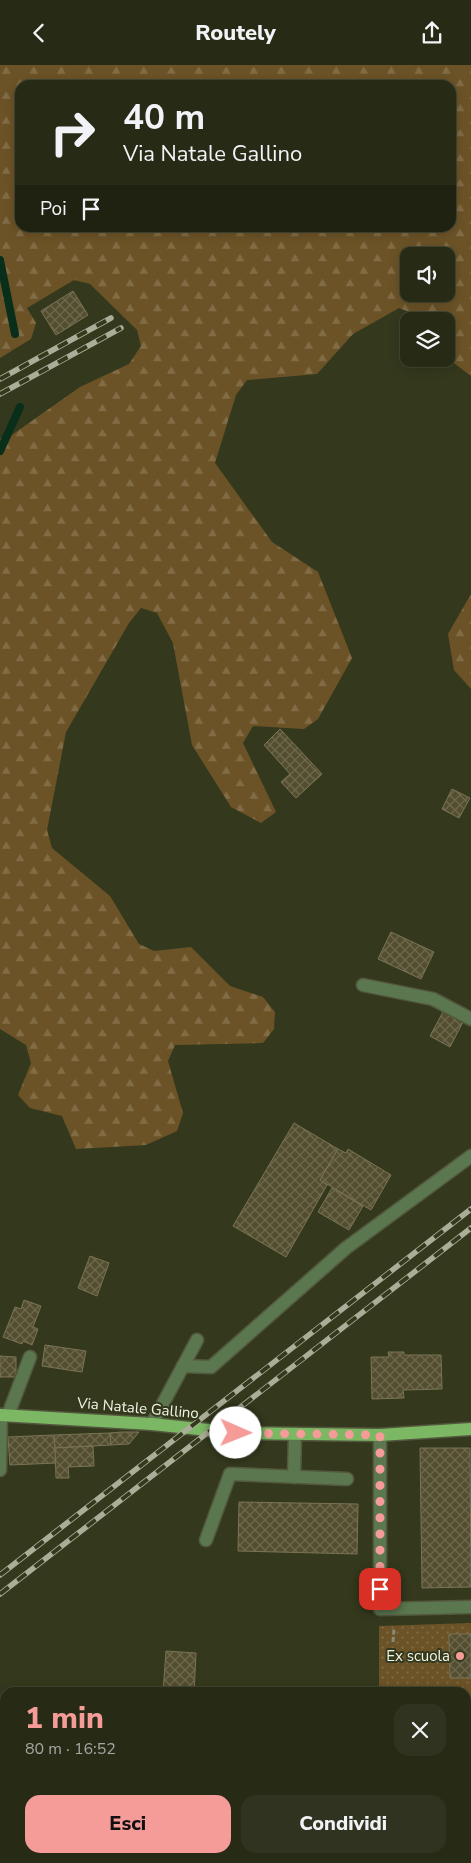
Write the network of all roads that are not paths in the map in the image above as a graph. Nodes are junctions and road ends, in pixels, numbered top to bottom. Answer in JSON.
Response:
{"nodes":[{"id":1,"x":363,"y":985,"type":"dead end"},
{"id":2,"x":471,"y":1019,"type":"edge"},
{"id":3,"x":471,"y":1156,"type":"edge"},
{"id":4,"x":197,"y":1340,"type":"dead end"},
{"id":5,"x":30,"y":1357,"type":"dead end"},
{"id":6,"x":183,"y":1366,"type":"junction"},
{"id":7,"x":3,"y":1415,"type":"edge"},
{"id":8,"x":152,"y":1424,"type":"junction"},
{"id":9,"x":471,"y":1429,"type":"edge"},
{"id":10,"x":296,"y":1434,"type":"junction"},
{"id":11,"x":380,"y":1435,"type":"junction"},
{"id":12,"x":0,"y":1470,"type":"edge"},
{"id":13,"x":294,"y":1477,"type":"junction"},
{"id":14,"x":347,"y":1479,"type":"dead end"},
{"id":15,"x":206,"y":1540,"type":"dead end"},
{"id":16,"x":471,"y":1607,"type":"edge"}],
"edges":[{"from":1,"to":2,"type":"street"},
{"from":3,"to":6,"type":"street"},
{"from":4,"to":6,"type":"street"},
{"from":5,"to":7,"type":"street"},
{"from":6,"to":8,"type":"street"},
{"from":7,"to":8,"type":"main road","name":"Via Natale Gallino"},
{"from":7,"to":12,"type":"street"},
{"from":8,"to":10,"type":"main road","name":"Via Natale Gallino"},
{"from":9,"to":11,"type":"main road","name":"Via Natale Gallino"},
{"from":10,"to":11,"type":"main road","name":"Via Natale Gallino"},
{"from":10,"to":13,"type":"street"},
{"from":11,"to":16,"type":"street"},
{"from":13,"to":14,"type":"street"},
{"from":13,"to":15,"type":"street"}]}
